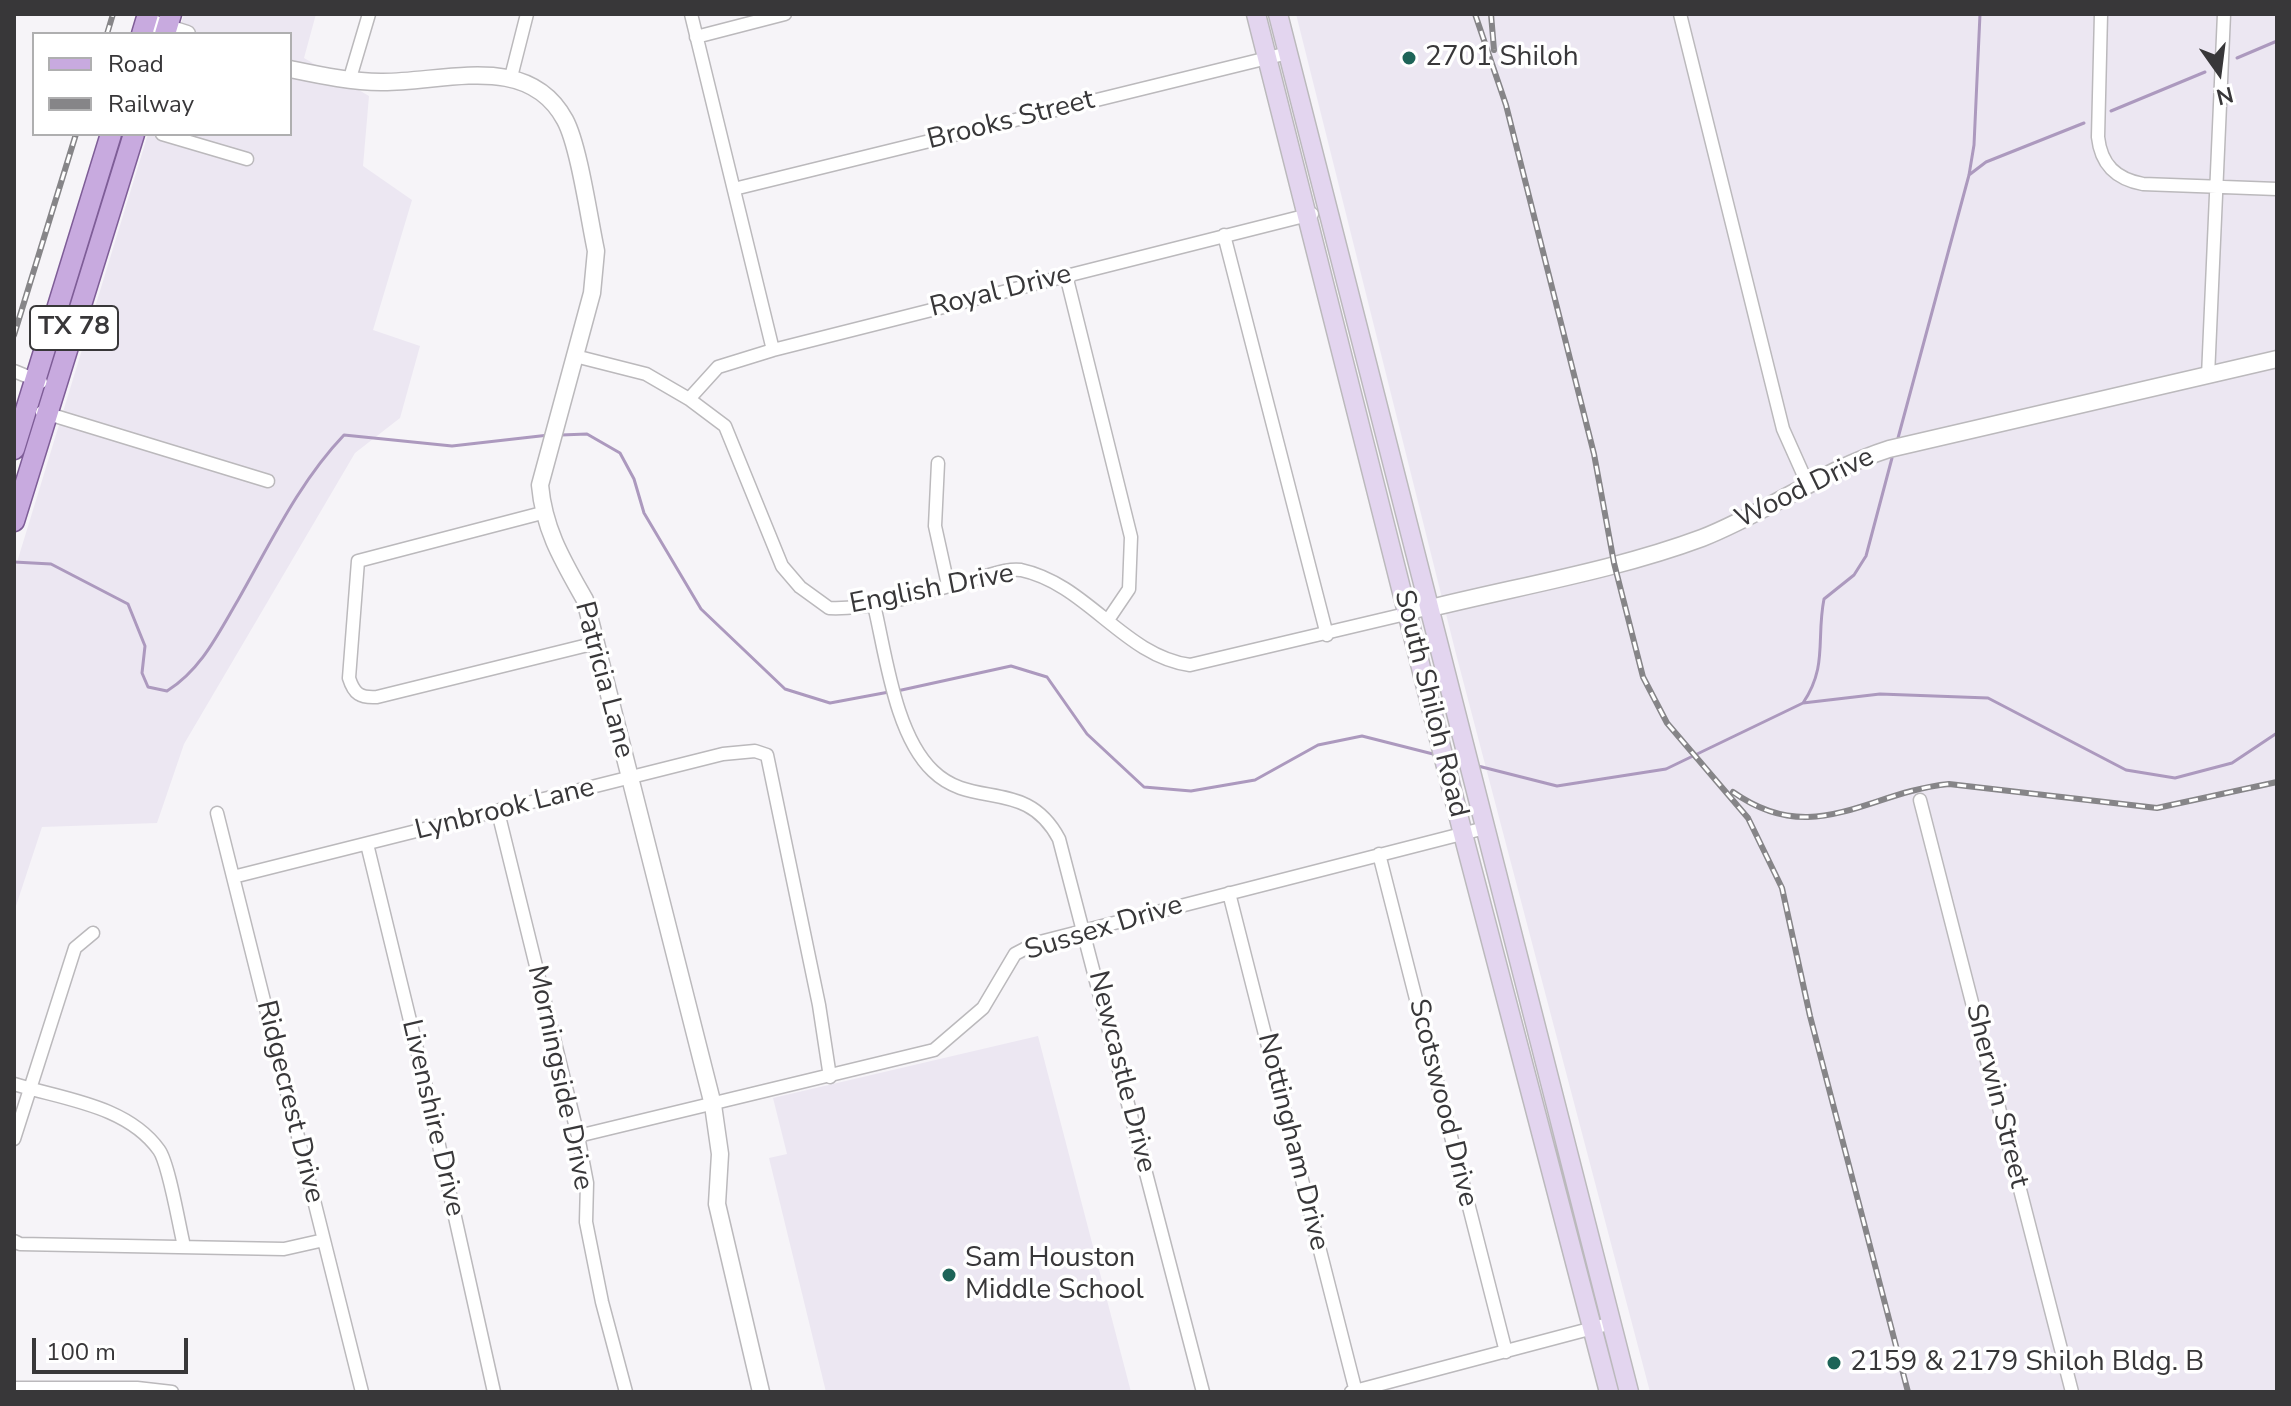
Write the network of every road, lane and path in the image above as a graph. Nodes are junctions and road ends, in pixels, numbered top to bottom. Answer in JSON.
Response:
{"nodes":[{"id":1,"x":369,"y":14,"type":"edge"},
{"id":2,"x":527,"y":14,"type":"edge"},
{"id":3,"x":691,"y":14,"type":"edge"},
{"id":4,"x":785,"y":14,"type":"edge"},
{"id":5,"x":1256,"y":14,"type":"edge"},
{"id":6,"x":1278,"y":14,"type":"edge"},
{"id":7,"x":1680,"y":14,"type":"edge"},
{"id":8,"x":2101,"y":14,"type":"edge"},
{"id":9,"x":2224,"y":14,"type":"edge"},
{"id":10,"x":146,"y":23,"type":"edge"},
{"id":11,"x":172,"y":27,"type":"edge"},
{"id":12,"x":696,"y":37,"type":"junction"},
{"id":13,"x":1288,"y":53,"type":"junction"},
{"id":14,"x":1268,"y":58,"type":"junction"},
{"id":15,"x":292,"y":69,"type":"edge"},
{"id":16,"x":511,"y":77,"type":"junction"},
{"id":17,"x":350,"y":78,"type":"junction"},
{"id":18,"x":110,"y":136,"type":"edge"},
{"id":19,"x":133,"y":136,"type":"edge"},
{"id":20,"x":169,"y":136,"type":"edge"},
{"id":21,"x":247,"y":159,"type":"dead end"},
{"id":22,"x":2216,"y":187,"type":"junction"},
{"id":23,"x":734,"y":189,"type":"junction"},
{"id":24,"x":2277,"y":189,"type":"edge"},
{"id":25,"x":1327,"y":210,"type":"junction"},
{"id":26,"x":1307,"y":216,"type":"junction"},
{"id":27,"x":1224,"y":235,"type":"junction"},
{"id":28,"x":1066,"y":275,"type":"junction"},
{"id":29,"x":773,"y":350,"type":"junction"},
{"id":30,"x":575,"y":356,"type":"junction"},
{"id":31,"x":2277,"y":359,"type":"edge"},
{"id":32,"x":14,"y":371,"type":"edge"},
{"id":33,"x":2208,"y":376,"type":"junction"},
{"id":34,"x":35,"y":380,"type":"junction"},
{"id":35,"x":56,"y":388,"type":"junction"},
{"id":36,"x":689,"y":399,"type":"junction"},
{"id":37,"x":27,"y":408,"type":"junction"},
{"id":38,"x":47,"y":414,"type":"junction"},
{"id":39,"x":14,"y":449,"type":"edge"},
{"id":40,"x":938,"y":463,"type":"dead end"},
{"id":41,"x":268,"y":481,"type":"dead end"},
{"id":42,"x":1808,"y":485,"type":"junction"},
{"id":43,"x":542,"y":513,"type":"junction"},
{"id":44,"x":14,"y":521,"type":"edge"},
{"id":45,"x":948,"y":585,"type":"junction"},
{"id":46,"x":874,"y":605,"type":"junction"},
{"id":47,"x":1431,"y":608,"type":"junction"},
{"id":48,"x":1407,"y":614,"type":"junction"},
{"id":49,"x":1108,"y":620,"type":"junction"},
{"id":50,"x":1327,"y":635,"type":"junction"},
{"id":51,"x":596,"y":643,"type":"junction"},
{"id":52,"x":630,"y":778,"type":"junction"},
{"id":53,"x":1920,"y":800,"type":"dead end"},
{"id":54,"x":498,"y":812,"type":"junction"},
{"id":55,"x":217,"y":813,"type":"dead end"},
{"id":56,"x":1485,"y":828,"type":"junction"},
{"id":57,"x":1463,"y":834,"type":"junction"},
{"id":58,"x":367,"y":844,"type":"junction"},
{"id":59,"x":1379,"y":854,"type":"junction"},
{"id":60,"x":233,"y":877,"type":"junction"},
{"id":61,"x":1229,"y":893,"type":"junction"},
{"id":62,"x":1085,"y":930,"type":"junction"},
{"id":63,"x":93,"y":933,"type":"dead end"},
{"id":64,"x":830,"y":1077,"type":"junction"},
{"id":65,"x":14,"y":1084,"type":"edge"},
{"id":66,"x":30,"y":1089,"type":"junction"},
{"id":67,"x":713,"y":1105,"type":"junction"},
{"id":68,"x":578,"y":1136,"type":"junction"},
{"id":69,"x":14,"y":1139,"type":"edge"},
{"id":70,"x":324,"y":1240,"type":"junction"},
{"id":71,"x":14,"y":1241,"type":"edge"},
{"id":72,"x":184,"y":1246,"type":"junction"},
{"id":73,"x":1612,"y":1323,"type":"junction"},
{"id":74,"x":1592,"y":1328,"type":"junction"},
{"id":75,"x":1506,"y":1352,"type":"junction"},
{"id":76,"x":14,"y":1388,"type":"edge"},
{"id":77,"x":64,"y":1390,"type":"edge"},
{"id":78,"x":172,"y":1392,"type":"edge"},
{"id":79,"x":362,"y":1392,"type":"edge"},
{"id":80,"x":494,"y":1392,"type":"edge"},
{"id":81,"x":626,"y":1392,"type":"edge"},
{"id":82,"x":761,"y":1392,"type":"edge"},
{"id":83,"x":1203,"y":1392,"type":"edge"},
{"id":84,"x":1354,"y":1392,"type":"edge"},
{"id":85,"x":1609,"y":1392,"type":"edge"},
{"id":86,"x":1629,"y":1392,"type":"edge"},
{"id":87,"x":2072,"y":1392,"type":"edge"}],
"edges":[{"from":1,"to":17,"type":"street"},
{"from":2,"to":16,"type":"street"},
{"from":3,"to":12,"type":"street"},
{"from":4,"to":12,"type":"street"},
{"from":5,"to":14,"type":"main road","name":"South Shiloh Road"},
{"from":6,"to":13,"type":"main road","name":"South Shiloh Road"},
{"from":7,"to":42,"type":"street"},
{"from":8,"to":22,"type":"street"},
{"from":9,"to":22,"type":"street"},
{"from":10,"to":11,"type":"street"},
{"from":12,"to":23,"type":"street"},
{"from":13,"to":14,"type":"street","name":"Brooks Street"},
{"from":13,"to":25,"type":"main road","name":"South Shiloh Road"},
{"from":14,"to":23,"type":"street","name":"Brooks Street"},
{"from":14,"to":26,"type":"main road","name":"South Shiloh Road"},
{"from":15,"to":17,"type":"street","name":"Patricia Lane"},
{"from":16,"to":17,"type":"street","name":"Patricia Lane"},
{"from":16,"to":30,"type":"street","name":"Patricia Lane"},
{"from":18,"to":34,"type":"main road","number":"TX 78"},
{"from":19,"to":35,"type":"main road","number":"TX 78"},
{"from":20,"to":21,"type":"street"},
{"from":22,"to":24,"type":"street"},
{"from":22,"to":33,"type":"street"},
{"from":23,"to":29,"type":"street"},
{"from":25,"to":26,"type":"street","name":"Royal Drive"},
{"from":25,"to":47,"type":"main road","name":"South Shiloh Road"},
{"from":26,"to":27,"type":"street","name":"Royal Drive"},
{"from":26,"to":48,"type":"main road","name":"South Shiloh Road"},
{"from":27,"to":28,"type":"street","name":"Royal Drive"},
{"from":27,"to":50,"type":"street"},
{"from":28,"to":29,"type":"street","name":"Royal Drive"},
{"from":28,"to":49,"type":"street"},
{"from":29,"to":36,"type":"street","name":"Royal Drive"},
{"from":30,"to":36,"type":"street","name":"English Drive"},
{"from":30,"to":43,"type":"street","name":"Patricia Lane"},
{"from":31,"to":33,"type":"street","name":"Wood Drive"},
{"from":32,"to":34,"type":"street"},
{"from":33,"to":42,"type":"street","name":"Wood Drive"},
{"from":34,"to":35,"type":"street"},
{"from":34,"to":37,"type":"main road","number":"TX 78"},
{"from":35,"to":38,"type":"main road","number":"TX 78"},
{"from":36,"to":46,"type":"street","name":"English Drive"},
{"from":37,"to":38,"type":"street"},
{"from":37,"to":39,"type":"main road","number":"TX 78"},
{"from":38,"to":41,"type":"street"},
{"from":38,"to":44,"type":"main road","number":"TX 78"},
{"from":40,"to":45,"type":"street"},
{"from":42,"to":47,"type":"street","name":"Wood Drive"},
{"from":43,"to":51,"type":"street","name":"Patricia Lane"},
{"from":43,"to":51,"type":"street"},
{"from":45,"to":46,"type":"street","name":"English Drive"},
{"from":45,"to":49,"type":"street","name":"English Drive"},
{"from":46,"to":62,"type":"street","name":"Newcastle Drive"},
{"from":47,"to":48,"type":"street","name":"English Drive"},
{"from":47,"to":56,"type":"main road","name":"South Shiloh Road"},
{"from":48,"to":50,"type":"street","name":"English Drive"},
{"from":48,"to":57,"type":"main road","name":"South Shiloh Road"},
{"from":49,"to":50,"type":"street","name":"English Drive"},
{"from":51,"to":52,"type":"street","name":"Patricia Lane"},
{"from":52,"to":54,"type":"street","name":"Lynbrook Lane"},
{"from":52,"to":64,"type":"street","name":"Lynbrook Lane"},
{"from":52,"to":67,"type":"street","name":"Patricia Lane"},
{"from":53,"to":87,"type":"street","name":"Sherwin Street"},
{"from":54,"to":58,"type":"street","name":"Lynbrook Lane"},
{"from":54,"to":68,"type":"street","name":"Morningside Drive"},
{"from":55,"to":60,"type":"street","name":"Ridgecrest Drive"},
{"from":56,"to":57,"type":"street","name":"Sussex Drive"},
{"from":56,"to":73,"type":"main road","name":"South Shiloh Road"},
{"from":57,"to":59,"type":"street","name":"Sussex Drive"},
{"from":57,"to":74,"type":"main road","name":"South Shiloh Road"},
{"from":58,"to":60,"type":"street","name":"Lynbrook Lane"},
{"from":58,"to":80,"type":"street","name":"Livenshire Drive"},
{"from":59,"to":61,"type":"street","name":"Sussex Drive"},
{"from":59,"to":75,"type":"street","name":"Scotswood Drive"},
{"from":60,"to":70,"type":"street","name":"Ridgecrest Drive"},
{"from":61,"to":62,"type":"street","name":"Sussex Drive"},
{"from":61,"to":84,"type":"street","name":"Nottingham Drive"},
{"from":62,"to":64,"type":"street","name":"Sussex Drive"},
{"from":62,"to":83,"type":"street","name":"Newcastle Drive"},
{"from":63,"to":66,"type":"street"},
{"from":64,"to":67,"type":"street","name":"Sussex Drive"},
{"from":65,"to":66,"type":"street"},
{"from":66,"to":69,"type":"street"},
{"from":66,"to":72,"type":"street"},
{"from":67,"to":68,"type":"street","name":"Sussex Drive"},
{"from":67,"to":82,"type":"street","name":"Patricia Lane"},
{"from":68,"to":81,"type":"street","name":"Morningside Drive"},
{"from":70,"to":72,"type":"street"},
{"from":70,"to":79,"type":"street","name":"Ridgecrest Drive"},
{"from":71,"to":72,"type":"street"},
{"from":73,"to":74,"type":"street"},
{"from":73,"to":86,"type":"main road","name":"South Shiloh Road"},
{"from":74,"to":75,"type":"street"},
{"from":74,"to":85,"type":"main road","name":"South Shiloh Road"},
{"from":75,"to":84,"type":"street"},
{"from":76,"to":77,"type":"street"},
{"from":77,"to":78,"type":"street"}]}
